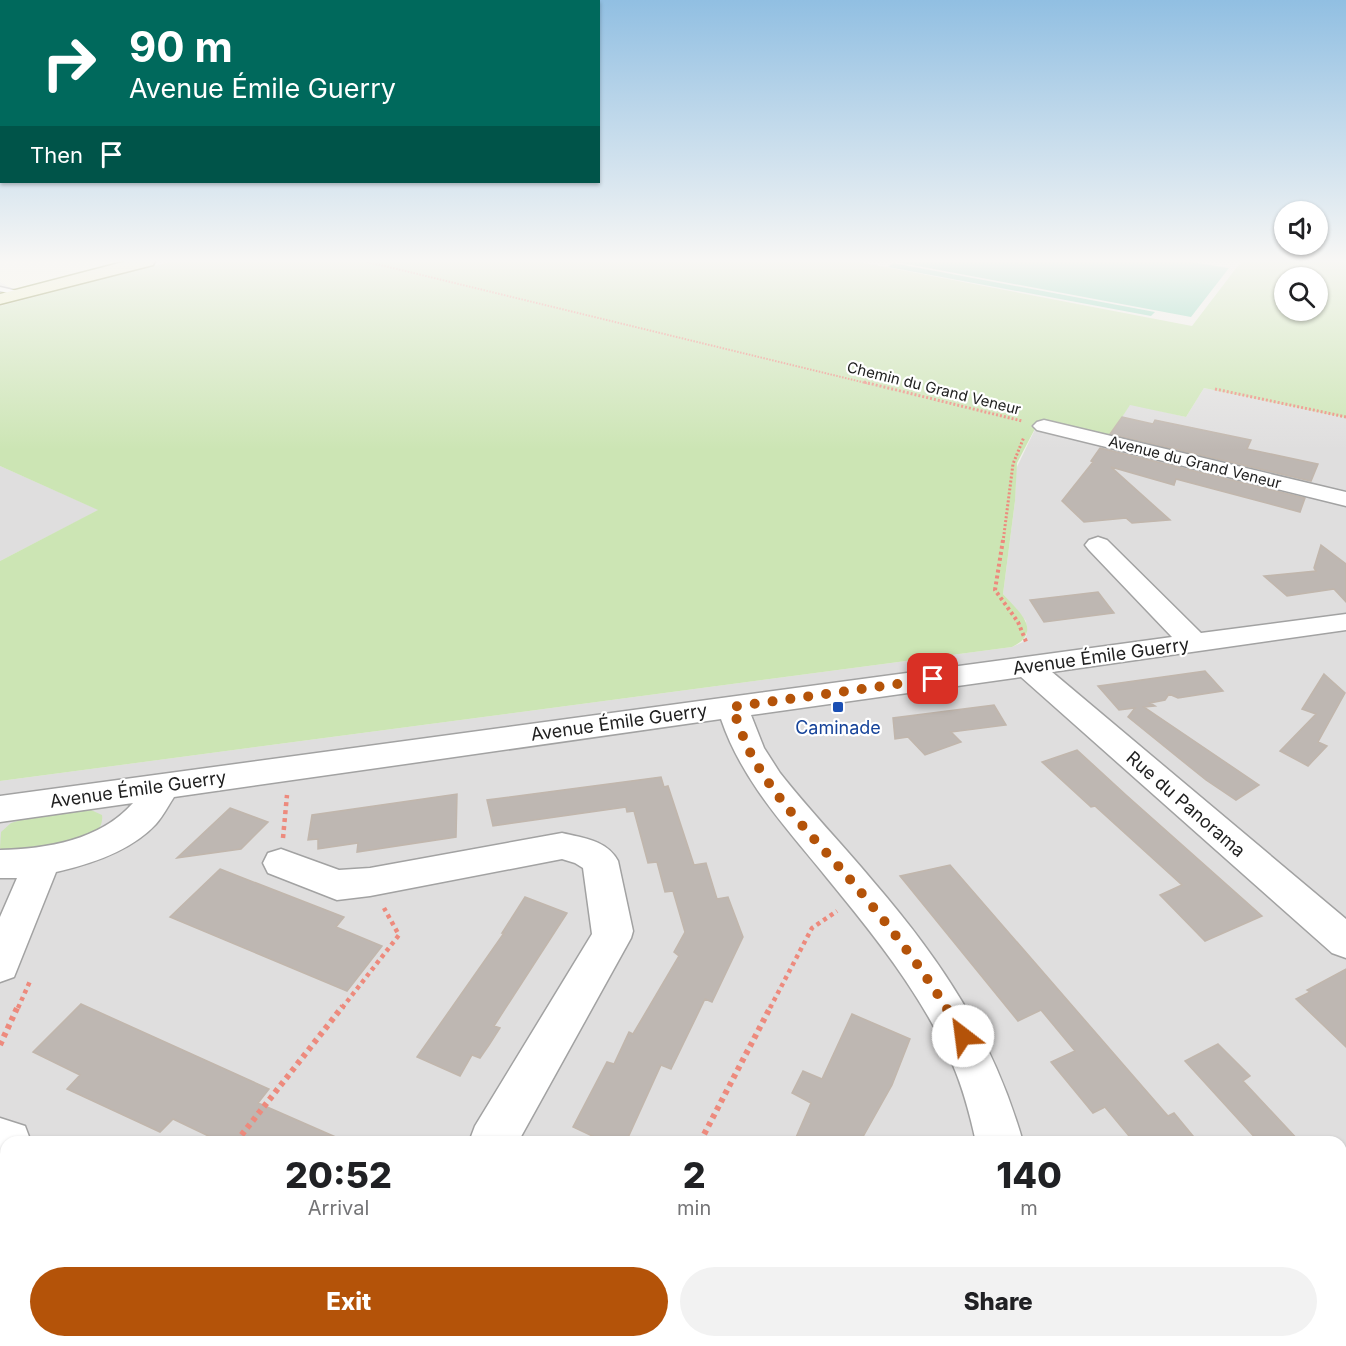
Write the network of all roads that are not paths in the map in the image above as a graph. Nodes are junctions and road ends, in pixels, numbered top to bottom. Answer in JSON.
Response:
{"nodes":[{"id":1,"x":1038,"y":425,"type":"road end"},
{"id":2,"x":1346,"y":499,"type":"edge"},
{"id":3,"x":1098,"y":545,"type":"dead end"},
{"id":4,"x":1346,"y":622,"type":"edge"},
{"id":5,"x":1195,"y":644,"type":"junction"},
{"id":6,"x":1028,"y":657,"type":"junction"},
{"id":7,"x":732,"y":707,"type":"junction"},
{"id":8,"x":164,"y":786,"type":"junction"},
{"id":9,"x":0,"y":809,"type":"edge"},
{"id":10,"x":42,"y":861,"type":"junction"},
{"id":11,"x":281,"y":863,"type":"road end"},
{"id":12,"x":0,"y":864,"type":"edge"},
{"id":13,"x":1346,"y":942,"type":"edge"},
{"id":14,"x":0,"y":965,"type":"edge"},
{"id":15,"x":496,"y":1136,"type":"edge"},
{"id":16,"x":998,"y":1136,"type":"edge"}],
"edges":[{"from":1,"to":2,"type":"street","name":"Avenue du Grand Veneur"},
{"from":3,"to":5,"type":"street"},
{"from":4,"to":5,"type":"street","name":"Avenue Émile Guerry"},
{"from":5,"to":6,"type":"street","name":"Avenue Émile Guerry"},
{"from":6,"to":7,"type":"street","name":"Avenue Émile Guerry"},
{"from":6,"to":13,"type":"street","name":"Rue du Panorama"},
{"from":7,"to":8,"type":"street","name":"Avenue Émile Guerry"},
{"from":7,"to":16,"type":"street"},
{"from":8,"to":9,"type":"street","name":"Avenue Émile Guerry"},
{"from":8,"to":10,"type":"street"},
{"from":10,"to":12,"type":"street"},
{"from":10,"to":14,"type":"street"},
{"from":11,"to":15,"type":"street"}]}
